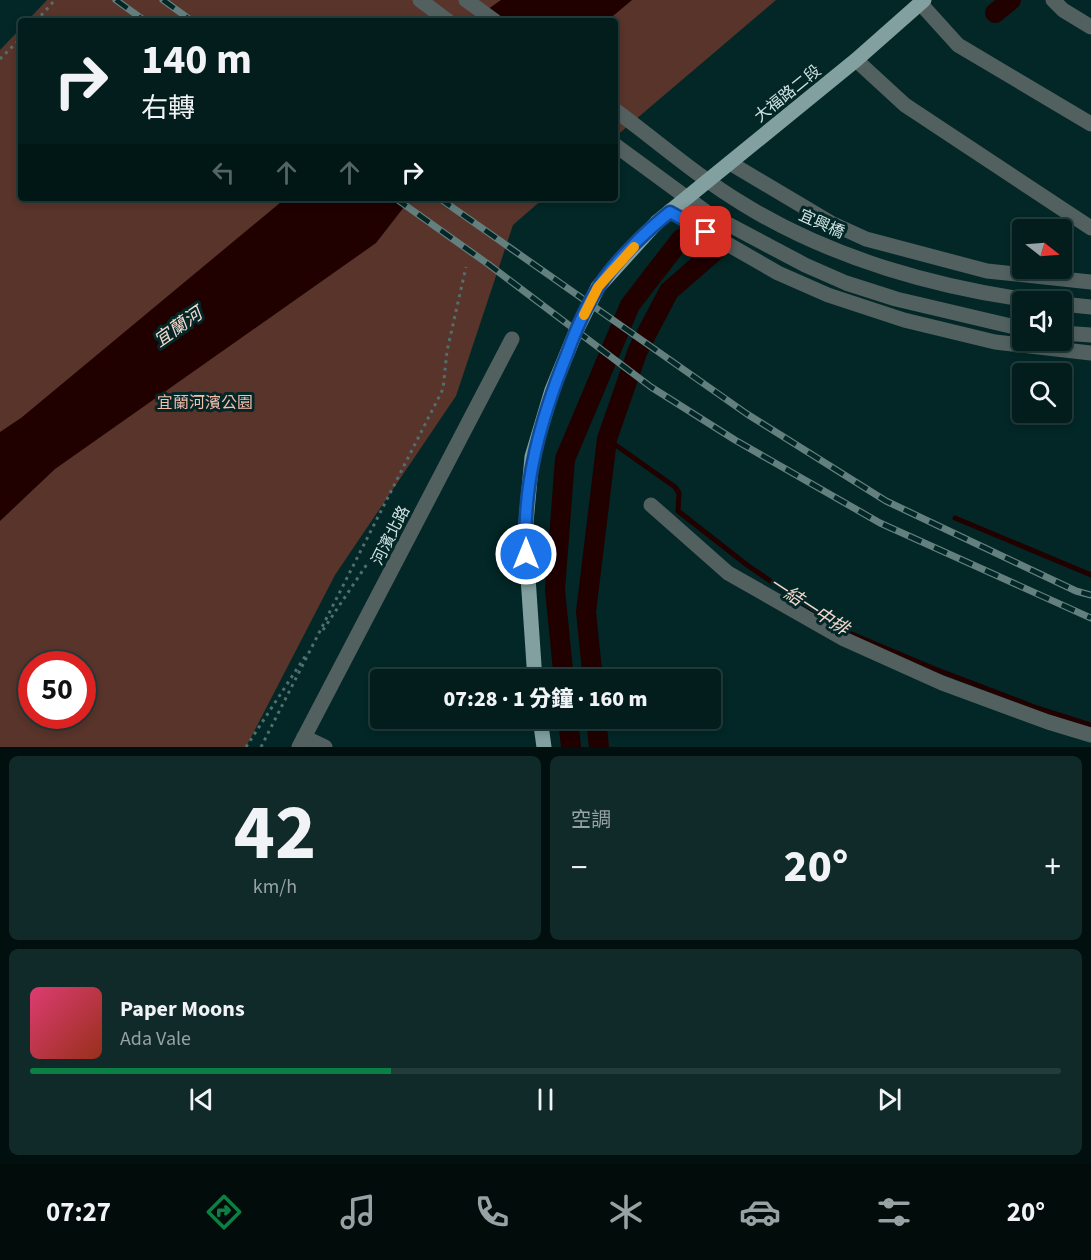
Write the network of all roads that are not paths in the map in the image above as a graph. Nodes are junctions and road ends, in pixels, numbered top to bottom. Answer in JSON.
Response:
{"nodes":[{"id":1,"x":420,"y":0,"type":"edge"},
{"id":2,"x":466,"y":0,"type":"edge"},
{"id":3,"x":1053,"y":0,"type":"edge"},
{"id":4,"x":922,"y":1,"type":"edge"},
{"id":5,"x":444,"y":18,"type":"edge"},
{"id":6,"x":491,"y":18,"type":"edge"},
{"id":7,"x":1091,"y":27,"type":"edge"},
{"id":8,"x":856,"y":60,"type":"junction"},
{"id":9,"x":618,"y":112,"type":"edge"},
{"id":10,"x":1091,"y":124,"type":"edge"},
{"id":11,"x":618,"y":147,"type":"edge"},
{"id":12,"x":730,"y":163,"type":"junction"},
{"id":13,"x":670,"y":212,"type":"junction"},
{"id":14,"x":1091,"y":228,"type":"edge"},
{"id":15,"x":866,"y":239,"type":"junction"},
{"id":16,"x":1091,"y":282,"type":"edge"},
{"id":17,"x":828,"y":295,"type":"junction"},
{"id":18,"x":1012,"y":298,"type":"edge"},
{"id":19,"x":1072,"y":305,"type":"edge"},
{"id":20,"x":1091,"y":307,"type":"edge"},
{"id":21,"x":1012,"y":325,"type":"edge"},
{"id":22,"x":1072,"y":334,"type":"edge"},
{"id":23,"x":1091,"y":335,"type":"edge"},
{"id":24,"x":512,"y":339,"type":"dead end"},
{"id":25,"x":1091,"y":353,"type":"edge"},
{"id":26,"x":651,"y":506,"type":"dead end"},
{"id":27,"x":534,"y":669,"type":"edge"},
{"id":28,"x":542,"y":729,"type":"edge"},
{"id":29,"x":1091,"y":735,"type":"edge"},
{"id":30,"x":301,"y":742,"type":"edge"},
{"id":31,"x":325,"y":747,"type":"edge"},
{"id":32,"x":544,"y":747,"type":"edge"}],
"edges":[{"from":1,"to":5,"type":"street"},
{"from":2,"to":6,"type":"street"},
{"from":3,"to":7,"type":"street"},
{"from":4,"to":8,"type":"main road","name":"大福路二段"},
{"from":4,"to":10,"type":"street"},
{"from":8,"to":12,"type":"main road","name":"大福路二段"},
{"from":8,"to":14,"type":"street"},
{"from":9,"to":18,"type":"street","name":"宜興橋"},
{"from":11,"to":21,"type":"street"},
{"from":12,"to":13,"type":"main road","name":"大福路二段"},
{"from":12,"to":15,"type":"street"},
{"from":13,"to":17,"type":"street"},
{"from":13,"to":27,"type":"main road","name":"大福路二段"},
{"from":15,"to":16,"type":"street"},
{"from":15,"to":17,"type":"street"},
{"from":17,"to":25,"type":"street"},
{"from":19,"to":20,"type":"street"},
{"from":22,"to":23,"type":"street"},
{"from":24,"to":30,"type":"street","name":"河濱北路"},
{"from":26,"to":29,"type":"street"},
{"from":28,"to":32,"type":"main road"},
{"from":30,"to":31,"type":"street"}]}
